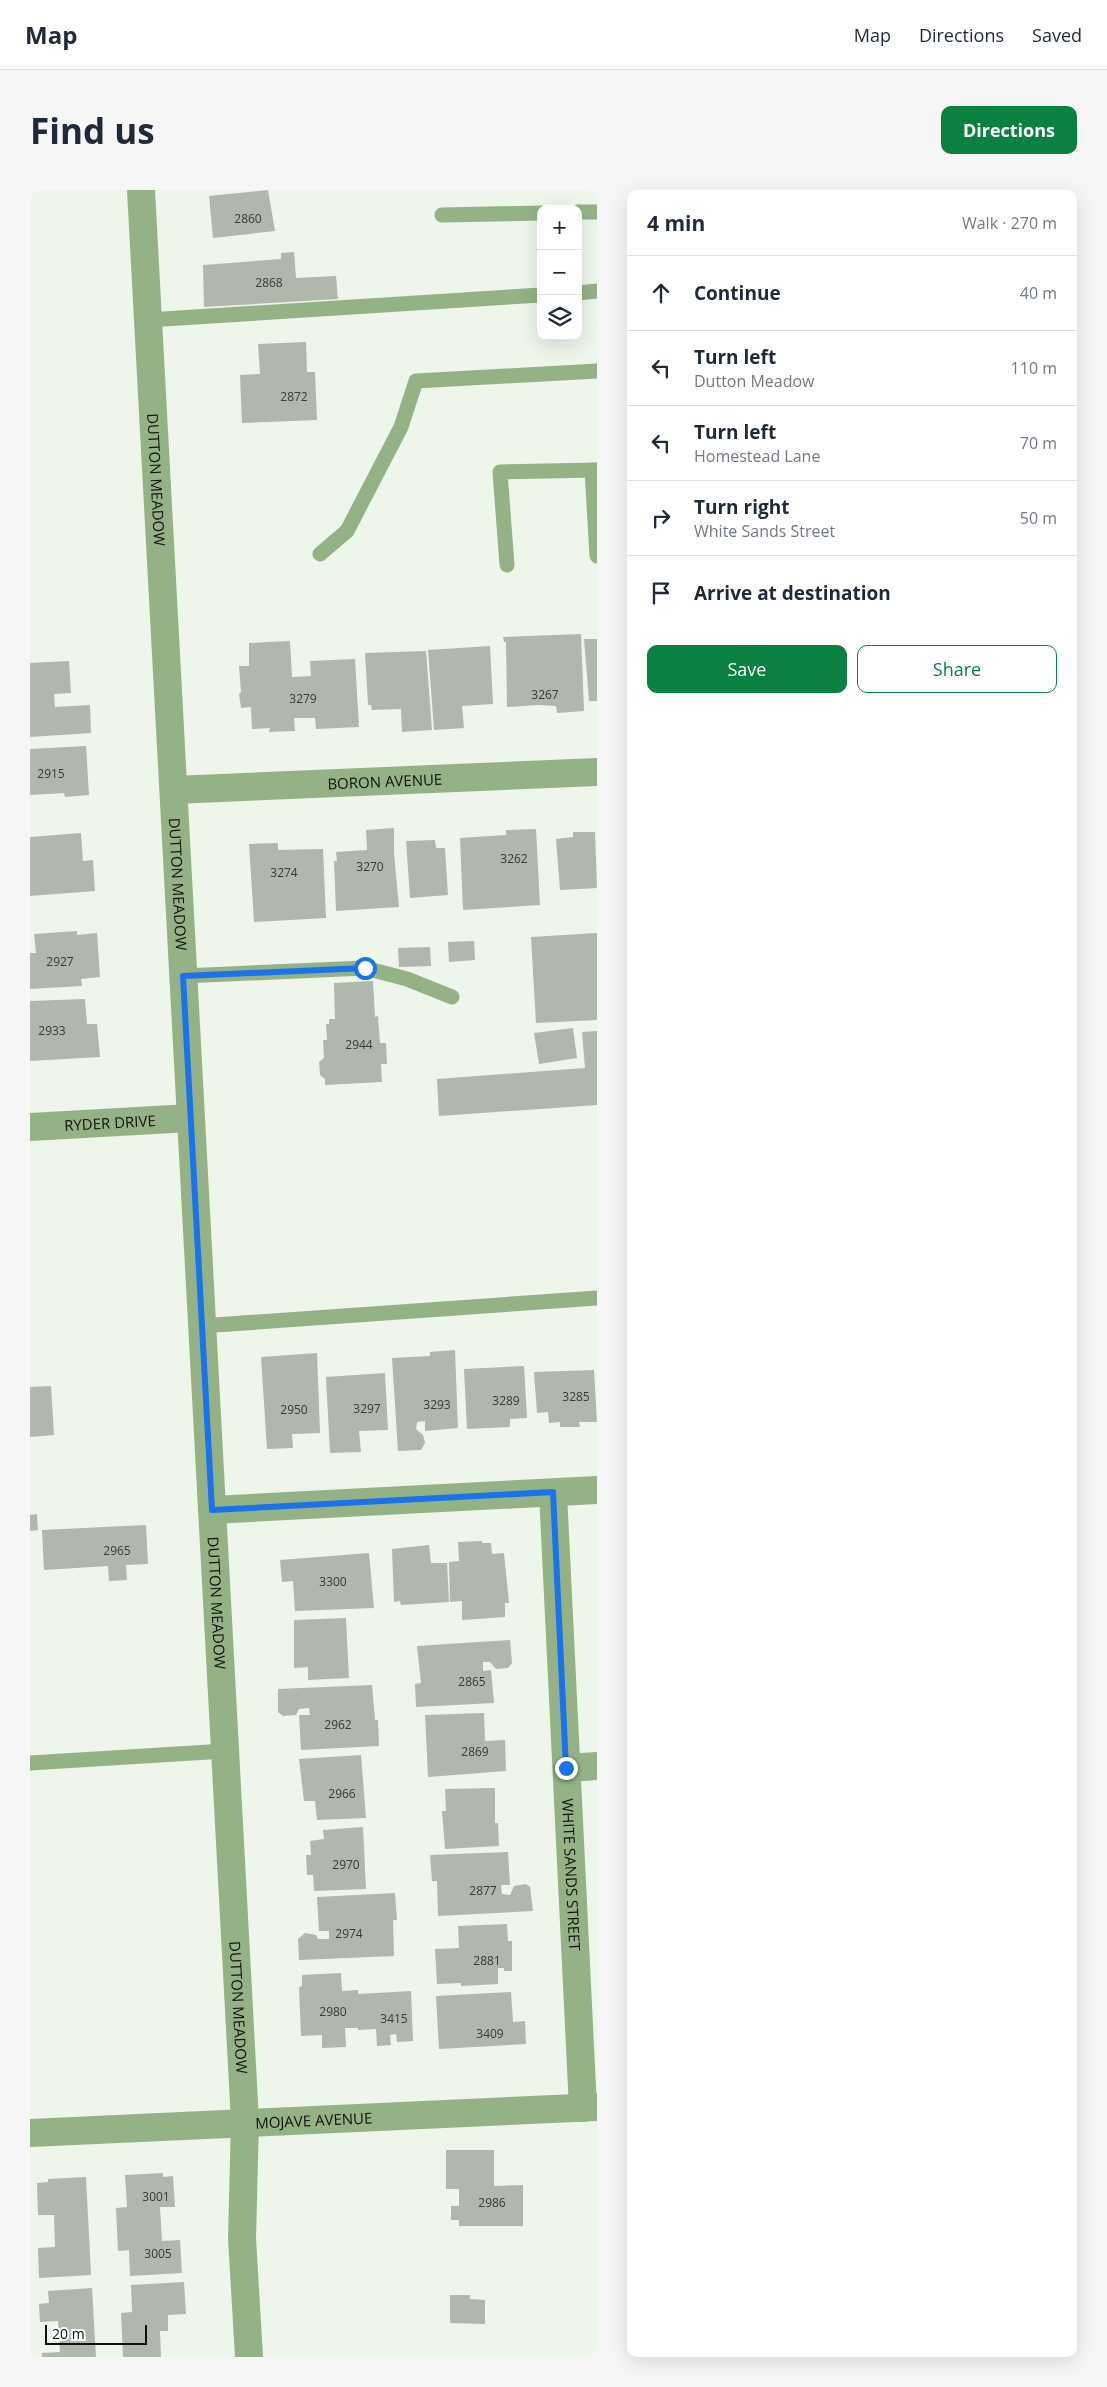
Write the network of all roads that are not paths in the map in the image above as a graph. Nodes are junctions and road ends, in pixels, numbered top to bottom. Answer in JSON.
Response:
{"nodes":[{"id":1,"x":141,"y":190,"type":"edge"},
{"id":2,"x":582,"y":212,"type":"edge"},
{"id":3,"x":597,"y":212,"type":"edge"},
{"id":4,"x":537,"y":213,"type":"edge"},
{"id":5,"x":442,"y":215,"type":"dead end"},
{"id":6,"x":582,"y":292,"type":"edge"},
{"id":7,"x":597,"y":292,"type":"edge"},
{"id":8,"x":537,"y":295,"type":"edge"},
{"id":9,"x":148,"y":320,"type":"junction"},
{"id":10,"x":597,"y":371,"type":"edge"},
{"id":11,"x":594,"y":470,"type":"edge"},
{"id":12,"x":320,"y":554,"type":"dead end"},
{"id":13,"x":597,"y":556,"type":"edge"},
{"id":14,"x":507,"y":565,"type":"dead end"},
{"id":15,"x":597,"y":772,"type":"edge"},
{"id":16,"x":174,"y":790,"type":"junction"},
{"id":17,"x":183,"y":976,"type":"junction"},
{"id":18,"x":452,"y":997,"type":"dead end"},
{"id":19,"x":190,"y":1118,"type":"junction"},
{"id":20,"x":30,"y":1127,"type":"edge"},
{"id":21,"x":597,"y":1298,"type":"edge"},
{"id":22,"x":201,"y":1326,"type":"junction"},
{"id":23,"x":597,"y":1490,"type":"edge"},
{"id":24,"x":553,"y":1492,"type":"junction"},
{"id":25,"x":212,"y":1510,"type":"junction"},
{"id":26,"x":225,"y":1751,"type":"junction"},
{"id":27,"x":30,"y":1763,"type":"edge"},
{"id":28,"x":597,"y":1766,"type":"edge"},
{"id":29,"x":566,"y":1768,"type":"junction"},
{"id":30,"x":590,"y":2107,"type":"edge"},
{"id":31,"x":245,"y":2121,"type":"junction"},
{"id":32,"x":30,"y":2133,"type":"edge"},
{"id":33,"x":249,"y":2357,"type":"edge"}],
"edges":[{"from":1,"to":9,"type":"street","name":"DUTTON MEADOW"},
{"from":2,"to":3,"type":"lane"},
{"from":4,"to":5,"type":"lane"},
{"from":6,"to":7,"type":"lane"},
{"from":8,"to":9,"type":"lane"},
{"from":9,"to":16,"type":"street","name":"DUTTON MEADOW"},
{"from":10,"to":12,"type":"lane"},
{"from":11,"to":13,"type":"lane"},
{"from":11,"to":14,"type":"lane"},
{"from":15,"to":16,"type":"street","name":"BORON AVENUE"},
{"from":16,"to":17,"type":"street","name":"DUTTON MEADOW"},
{"from":17,"to":18,"type":"lane"},
{"from":17,"to":19,"type":"street","name":"DUTTON MEADOW"},
{"from":19,"to":20,"type":"street","name":"RYDER DRIVE"},
{"from":19,"to":22,"type":"street","name":"DUTTON MEADOW"},
{"from":21,"to":22,"type":"lane"},
{"from":22,"to":25,"type":"street","name":"DUTTON MEADOW"},
{"from":23,"to":24,"type":"street"},
{"from":24,"to":25,"type":"street"},
{"from":24,"to":29,"type":"street","name":"WHITE SANDS STREET"},
{"from":25,"to":26,"type":"street","name":"DUTTON MEADOW"},
{"from":26,"to":27,"type":"lane"},
{"from":26,"to":31,"type":"street","name":"DUTTON MEADOW"},
{"from":28,"to":29,"type":"street"},
{"from":29,"to":30,"type":"street","name":"WHITE SANDS STREET"},
{"from":30,"to":31,"type":"street","name":"MOJAVE AVENUE"},
{"from":31,"to":32,"type":"street","name":"MOJAVE AVENUE"},
{"from":31,"to":33,"type":"street","name":"DUTTON MEADOW"}]}
